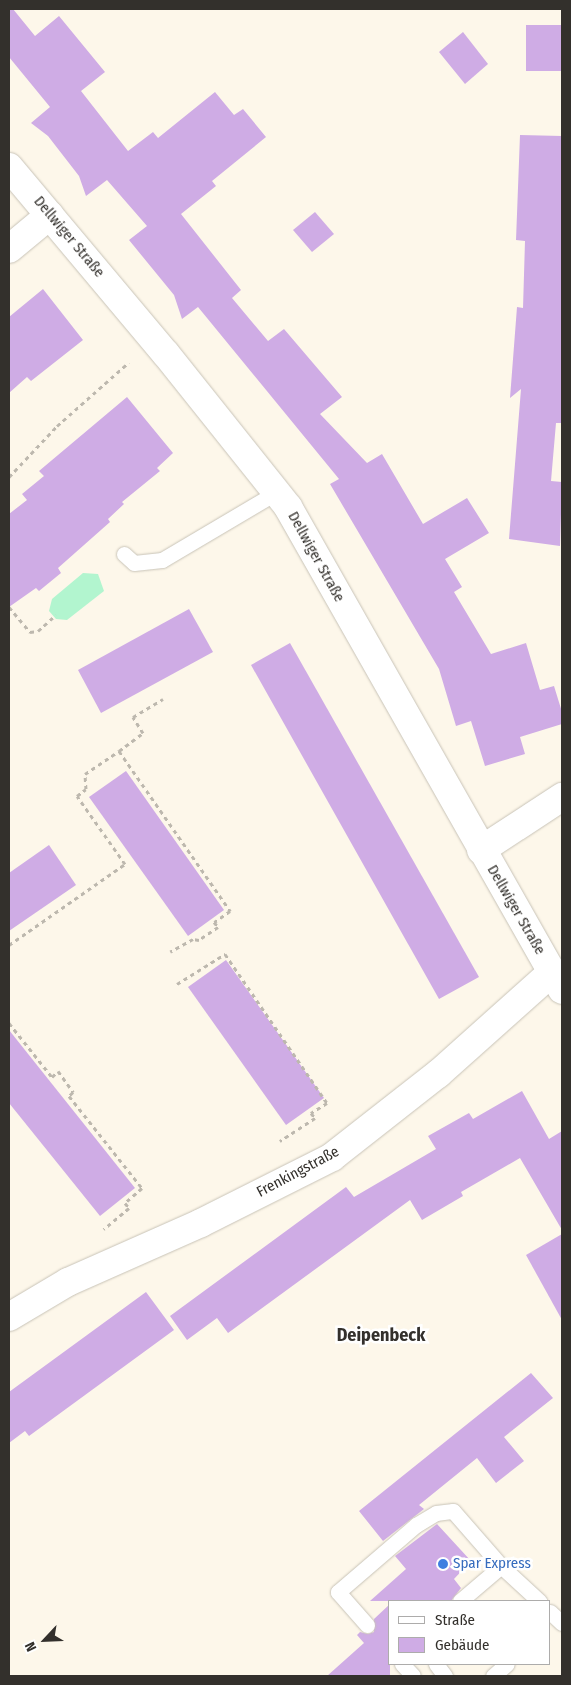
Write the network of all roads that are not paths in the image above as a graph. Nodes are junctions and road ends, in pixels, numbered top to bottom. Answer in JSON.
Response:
{"nodes":[{"id":1,"x":9,"y":167,"type":"edge"},
{"id":2,"x":50,"y":215,"type":"junction"},
{"id":3,"x":9,"y":249,"type":"edge"},
{"id":4,"x":277,"y":492,"type":"junction"},
{"id":5,"x":124,"y":554,"type":"dead end"},
{"id":6,"x":562,"y":797,"type":"edge"},
{"id":7,"x":481,"y":850,"type":"junction"},
{"id":8,"x":557,"y":981,"type":"edge"},
{"id":9,"x":9,"y":1317,"type":"edge"},
{"id":10,"x":501,"y":1566,"type":"junction"},
{"id":11,"x":530,"y":1598,"type":"edge"},
{"id":12,"x":461,"y":1600,"type":"edge"},
{"id":13,"x":368,"y":1625,"type":"dead end"},
{"id":14,"x":403,"y":1665,"type":"edge"},
{"id":15,"x":506,"y":1665,"type":"edge"},
{"id":16,"x":413,"y":1676,"type":"edge"},
{"id":17,"x":493,"y":1676,"type":"edge"}],
"edges":[{"from":1,"to":2,"type":"street","name":"Dellwiger Straße"},
{"from":2,"to":3,"type":"street"},
{"from":2,"to":4,"type":"street","name":"Dellwiger Straße"},
{"from":4,"to":5,"type":"lane"},
{"from":4,"to":7,"type":"street","name":"Dellwiger Straße"},
{"from":6,"to":7,"type":"street"},
{"from":7,"to":8,"type":"street","name":"Dellwiger Straße"},
{"from":8,"to":9,"type":"street","name":"Frenkingstraße"},
{"from":10,"to":11,"type":"lane"},
{"from":10,"to":12,"type":"lane"},
{"from":10,"to":13,"type":"lane"},
{"from":14,"to":16,"type":"lane"},
{"from":15,"to":17,"type":"lane"}]}
